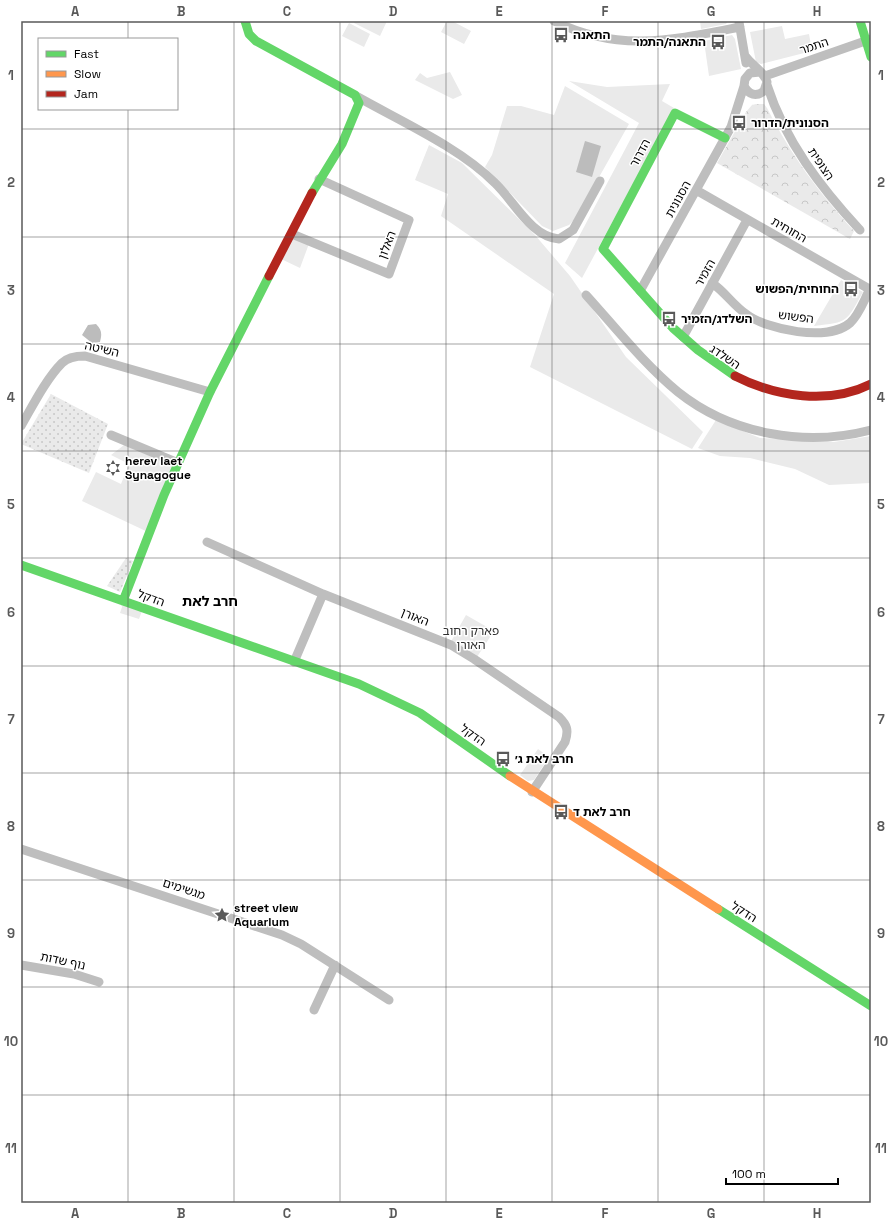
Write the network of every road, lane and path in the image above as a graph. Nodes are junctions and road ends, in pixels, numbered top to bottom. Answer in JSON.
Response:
{"nodes":[{"id":1,"x":245,"y":21,"type":"edge"},
{"id":2,"x":554,"y":21,"type":"edge"},
{"id":3,"x":860,"y":21,"type":"edge"},
{"id":4,"x":739,"y":24,"type":"edge"},
{"id":5,"x":868,"y":40,"type":"edge"},
{"id":6,"x":746,"y":57,"type":"junction"},
{"id":7,"x":871,"y":57,"type":"edge"},
{"id":8,"x":764,"y":78,"type":"junction"},
{"id":9,"x":745,"y":82,"type":"junction"},
{"id":10,"x":758,"y":94,"type":"junction"},
{"id":11,"x":354,"y":95,"type":"junction"},
{"id":12,"x":774,"y":104,"type":"junction"},
{"id":13,"x":735,"y":117,"type":"junction"},
{"id":14,"x":725,"y":138,"type":"junction"},
{"id":15,"x":319,"y":179,"type":"junction"},
{"id":16,"x":600,"y":181,"type":"dead end"},
{"id":17,"x":696,"y":190,"type":"junction"},
{"id":18,"x":747,"y":220,"type":"junction"},
{"id":19,"x":860,"y":230,"type":"dead end"},
{"id":20,"x":292,"y":234,"type":"junction"},
{"id":21,"x":606,"y":254,"type":"joint"},
{"id":22,"x":712,"y":283,"type":"junction"},
{"id":23,"x":870,"y":289,"type":"edge"},
{"id":24,"x":640,"y":292,"type":"junction"},
{"id":25,"x":586,"y":295,"type":"dead end"},
{"id":26,"x":683,"y":337,"type":"junction"},
{"id":27,"x":871,"y":384,"type":"edge"},
{"id":28,"x":210,"y":392,"type":"junction"},
{"id":29,"x":21,"y":426,"type":"edge"},
{"id":30,"x":871,"y":430,"type":"edge"},
{"id":31,"x":111,"y":435,"type":"dead end"},
{"id":32,"x":178,"y":463,"type":"junction"},
{"id":33,"x":206,"y":542,"type":"dead end"},
{"id":34,"x":21,"y":564,"type":"edge"},
{"id":35,"x":324,"y":594,"type":"junction"},
{"id":36,"x":123,"y":601,"type":"junction"},
{"id":37,"x":294,"y":662,"type":"junction"},
{"id":38,"x":532,"y":792,"type":"junction"},
{"id":39,"x":21,"y":848,"type":"edge"},
{"id":40,"x":21,"y":964,"type":"edge"},
{"id":41,"x":335,"y":965,"type":"junction"},
{"id":42,"x":99,"y":982,"type":"dead end"},
{"id":43,"x":389,"y":1000,"type":"dead end"},
{"id":44,"x":871,"y":1006,"type":"edge"},
{"id":45,"x":314,"y":1010,"type":"dead end"}],
"edges":[{"from":1,"to":11,"type":"street"},
{"from":2,"to":4,"type":"street"},
{"from":3,"to":5,"type":"street"},
{"from":4,"to":6,"type":"street"},
{"from":5,"to":7,"type":"street"},
{"from":5,"to":8,"type":"street","name":"התמר"},
{"from":6,"to":8,"type":"street"},
{"from":6,"to":9,"type":"street"},
{"from":8,"to":9,"type":"street"},
{"from":8,"to":10,"type":"street"},
{"from":8,"to":12,"type":"street","name":"הצופית"},
{"from":9,"to":10,"type":"street"},
{"from":9,"to":13,"type":"street","name":"הסנונית"},
{"from":10,"to":12,"type":"street","name":"הצופית"},
{"from":10,"to":13,"type":"street","name":"הסנונית"},
{"from":11,"to":15,"type":"street"},
{"from":11,"to":16,"type":"street"},
{"from":12,"to":19,"type":"street","name":"הצופית"},
{"from":13,"to":14,"type":"street","name":"הסנונית"},
{"from":14,"to":17,"type":"street","name":"הסנונית"},
{"from":14,"to":21,"type":"street","name":"הדרור"},
{"from":15,"to":20,"type":"street"},
{"from":15,"to":20,"type":"street","name":"האלון"},
{"from":17,"to":18,"type":"street","name":"החוחית"},
{"from":17,"to":24,"type":"street","name":"הסנונית"},
{"from":18,"to":22,"type":"street","name":"הזמיר"},
{"from":18,"to":23,"type":"street","name":"החוחית"},
{"from":20,"to":28,"type":"street"},
{"from":21,"to":24,"type":"street","name":"השלדג"},
{"from":22,"to":23,"type":"street","name":"הפשוש"},
{"from":22,"to":26,"type":"street","name":"הזמיר"},
{"from":24,"to":26,"type":"street","name":"השלדג"},
{"from":25,"to":30,"type":"street"},
{"from":26,"to":27,"type":"street","name":"השלדג"},
{"from":28,"to":29,"type":"street","name":"השיטה"},
{"from":28,"to":32,"type":"street"},
{"from":31,"to":32,"type":"street"},
{"from":32,"to":36,"type":"street"},
{"from":33,"to":35,"type":"street","name":"האורן"},
{"from":34,"to":36,"type":"street","name":"הדקל"},
{"from":35,"to":37,"type":"street"},
{"from":35,"to":38,"type":"street","name":"האורן"},
{"from":36,"to":37,"type":"street","name":"הדקל"},
{"from":37,"to":38,"type":"street","name":"הדקל"},
{"from":38,"to":44,"type":"street","name":"הדקל"},
{"from":39,"to":41,"type":"street","name":"מגשימים"},
{"from":40,"to":42,"type":"street","name":"נוף שדות"},
{"from":41,"to":43,"type":"street","name":"מגשימים"},
{"from":41,"to":45,"type":"street"}]}
